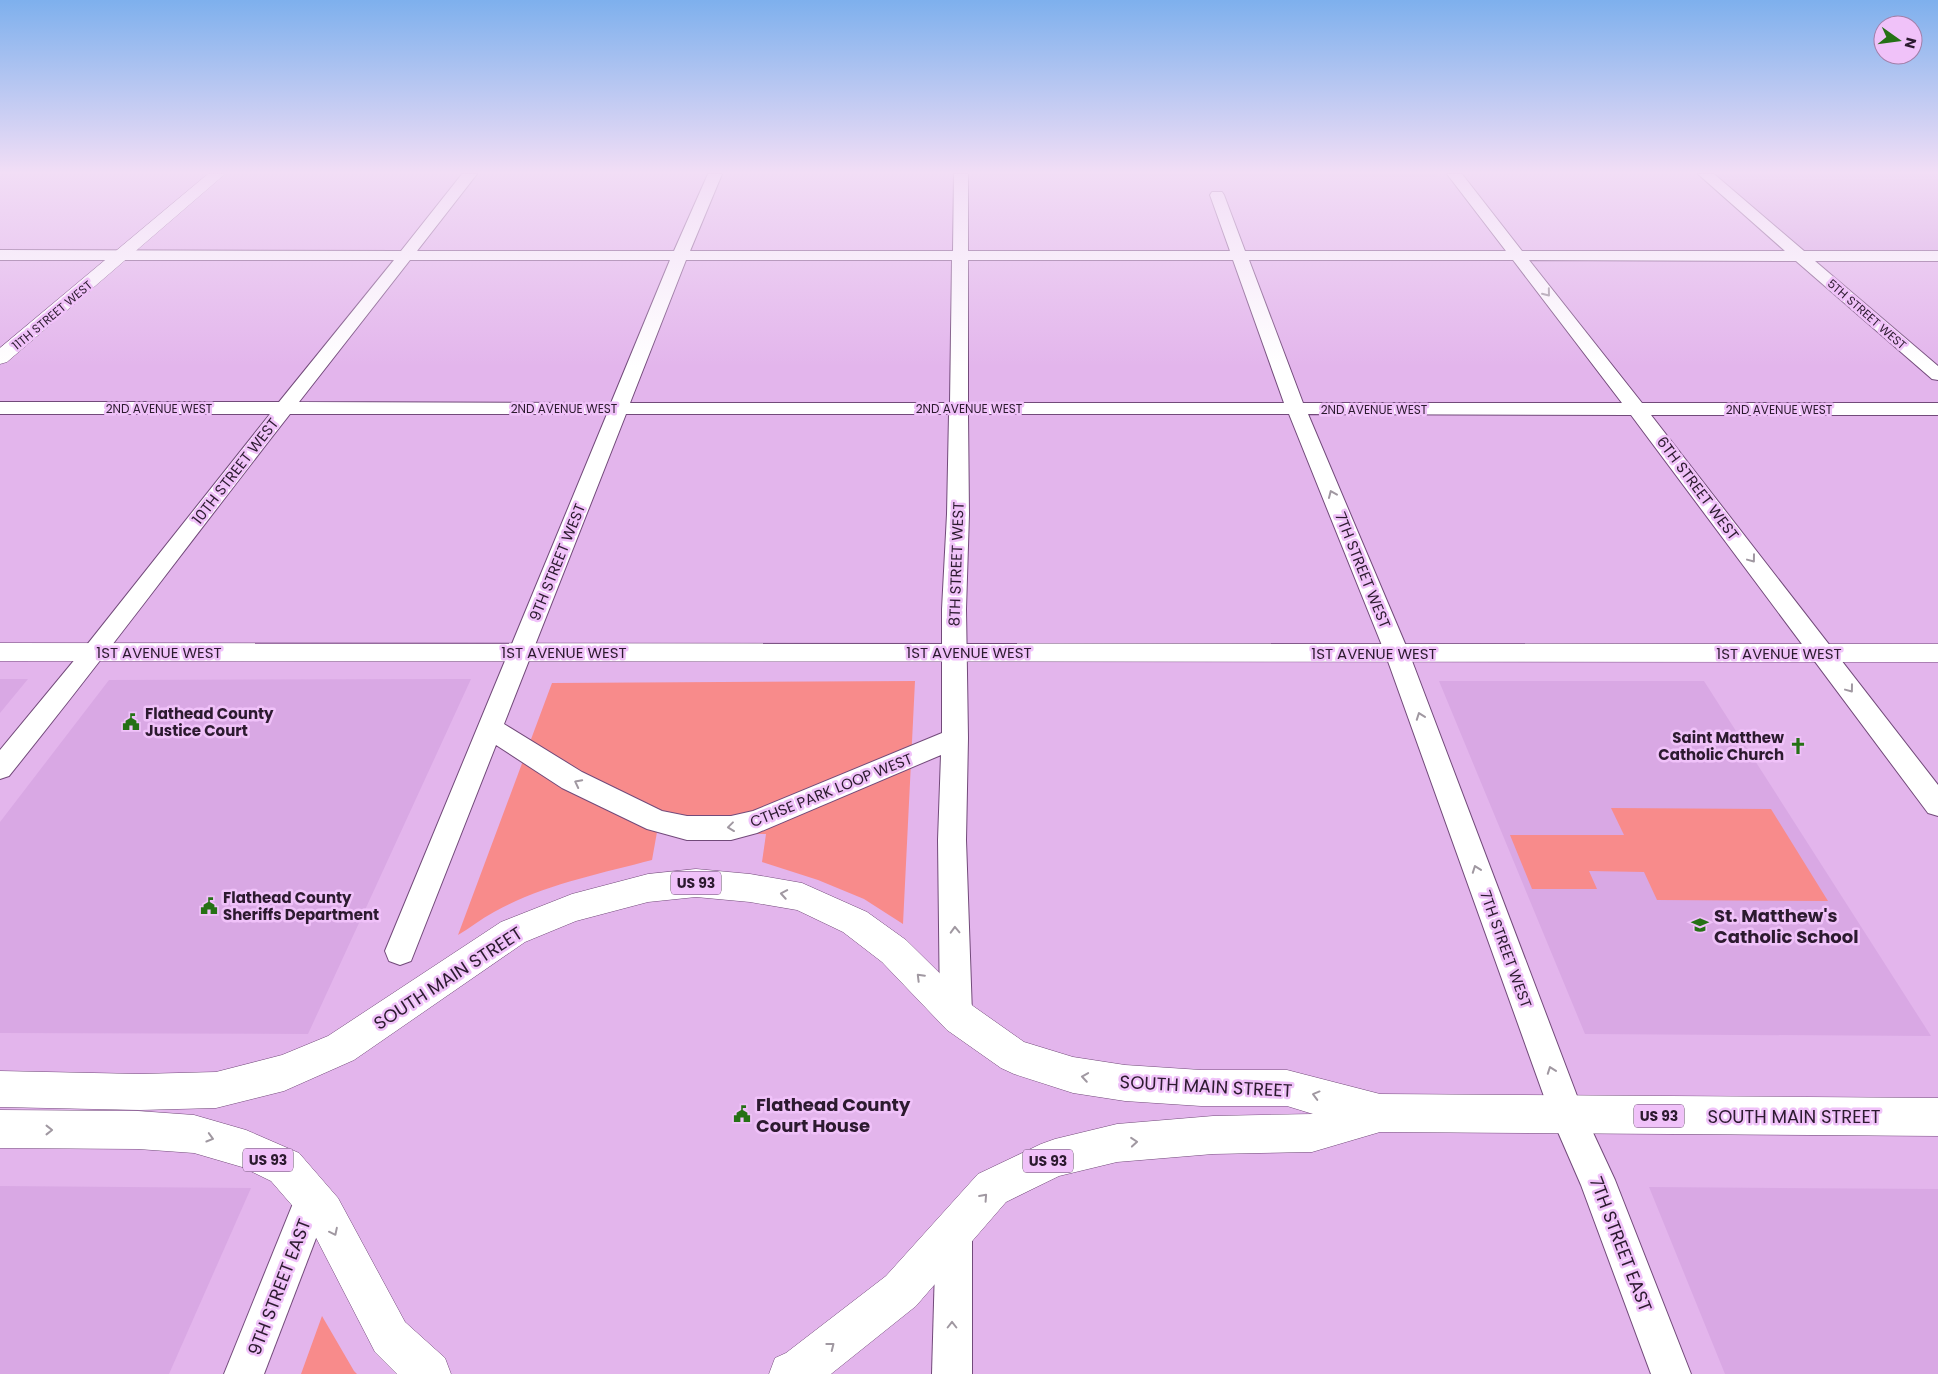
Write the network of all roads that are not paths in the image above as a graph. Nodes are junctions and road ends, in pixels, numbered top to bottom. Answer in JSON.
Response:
{"nodes":[{"id":1,"x":143,"y":238,"type":"edge"},
{"id":2,"x":420,"y":238,"type":"edge"},
{"id":3,"x":688,"y":238,"type":"edge"},
{"id":4,"x":960,"y":238,"type":"edge"},
{"id":5,"x":1233,"y":238,"type":"edge"},
{"id":6,"x":1503,"y":238,"type":"edge"},
{"id":7,"x":1779,"y":238,"type":"edge"},
{"id":8,"x":0,"y":255,"type":"edge"},
{"id":9,"x":123,"y":255,"type":"junction"},
{"id":10,"x":407,"y":255,"type":"junction"},
{"id":11,"x":680,"y":255,"type":"junction"},
{"id":12,"x":960,"y":255,"type":"junction"},
{"id":13,"x":1799,"y":255,"type":"junction"},
{"id":14,"x":1239,"y":256,"type":"junction"},
{"id":15,"x":1516,"y":256,"type":"junction"},
{"id":16,"x":1938,"y":256,"type":"edge"},
{"id":17,"x":0,"y":358,"type":"edge"},
{"id":18,"x":1938,"y":375,"type":"edge"},
{"id":19,"x":0,"y":408,"type":"edge"},
{"id":20,"x":284,"y":408,"type":"junction"},
{"id":21,"x":619,"y":408,"type":"junction"},
{"id":22,"x":959,"y":408,"type":"junction"},
{"id":23,"x":1296,"y":409,"type":"junction"},
{"id":24,"x":1638,"y":409,"type":"junction"},
{"id":25,"x":1938,"y":409,"type":"edge"},
{"id":26,"x":0,"y":652,"type":"edge"},
{"id":27,"x":94,"y":652,"type":"junction"},
{"id":28,"x":520,"y":652,"type":"junction"},
{"id":29,"x":954,"y":652,"type":"junction"},
{"id":30,"x":1397,"y":652,"type":"junction"},
{"id":31,"x":1823,"y":652,"type":"junction"},
{"id":32,"x":1938,"y":653,"type":"edge"},
{"id":33,"x":490,"y":728,"type":"junction"},
{"id":34,"x":954,"y":738,"type":"junction"},
{"id":35,"x":0,"y":769,"type":"edge"},
{"id":36,"x":1938,"y":805,"type":"edge"},
{"id":37,"x":400,"y":951,"type":"dead end"},
{"id":38,"x":956,"y":1014,"type":"junction"},
{"id":39,"x":0,"y":1089,"type":"edge"},
{"id":40,"x":1380,"y":1113,"type":"junction"},
{"id":41,"x":1568,"y":1116,"type":"junction"},
{"id":42,"x":1938,"y":1117,"type":"edge"},
{"id":43,"x":0,"y":1130,"type":"edge"},
{"id":44,"x":313,"y":1199,"type":"junction"},
{"id":45,"x":954,"y":1230,"type":"junction"},
{"id":46,"x":244,"y":1374,"type":"edge"},
{"id":47,"x":430,"y":1374,"type":"edge"},
{"id":48,"x":791,"y":1374,"type":"edge"},
{"id":49,"x":952,"y":1374,"type":"edge"},
{"id":50,"x":1671,"y":1374,"type":"edge"}],
"edges":[{"from":1,"to":9,"type":"street","name":"11TH STREET WEST"},
{"from":2,"to":10,"type":"street","name":"10TH STREET WEST"},
{"from":3,"to":11,"type":"street","name":"9TH STREET WEST"},
{"from":4,"to":12,"type":"street","name":"8TH STREET WEST"},
{"from":5,"to":14,"type":"street","name":"7TH STREET WEST"},
{"from":6,"to":15,"type":"street","name":"6TH STREET WEST"},
{"from":7,"to":13,"type":"street","name":"5TH STREET WEST"},
{"from":8,"to":9,"type":"street"},
{"from":9,"to":10,"type":"street"},
{"from":9,"to":17,"type":"street","name":"11TH STREET WEST"},
{"from":10,"to":11,"type":"street"},
{"from":10,"to":20,"type":"street","name":"10TH STREET WEST"},
{"from":11,"to":12,"type":"street"},
{"from":11,"to":21,"type":"street","name":"9TH STREET WEST"},
{"from":12,"to":14,"type":"street"},
{"from":12,"to":22,"type":"street","name":"8TH STREET WEST"},
{"from":13,"to":15,"type":"street"},
{"from":13,"to":16,"type":"street"},
{"from":13,"to":18,"type":"street","name":"5TH STREET WEST"},
{"from":14,"to":15,"type":"street"},
{"from":14,"to":23,"type":"street","name":"7TH STREET WEST"},
{"from":15,"to":24,"type":"street","name":"6TH STREET WEST","one_way":true},
{"from":19,"to":20,"type":"street","name":"2ND AVENUE WEST"},
{"from":20,"to":21,"type":"street","name":"2ND AVENUE WEST"},
{"from":20,"to":27,"type":"street","name":"10TH STREET WEST"},
{"from":21,"to":22,"type":"street","name":"2ND AVENUE WEST"},
{"from":21,"to":28,"type":"street","name":"9TH STREET WEST"},
{"from":22,"to":23,"type":"street","name":"2ND AVENUE WEST"},
{"from":22,"to":29,"type":"street","name":"8TH STREET WEST"},
{"from":23,"to":24,"type":"street","name":"2ND AVENUE WEST"},
{"from":30,"to":23,"type":"street","name":"7TH STREET WEST","one_way":true},
{"from":24,"to":25,"type":"street","name":"2ND AVENUE WEST"},
{"from":24,"to":31,"type":"street","name":"6TH STREET WEST","one_way":true},
{"from":26,"to":27,"type":"street","name":"1ST AVENUE WEST"},
{"from":27,"to":28,"type":"street","name":"1ST AVENUE WEST"},
{"from":27,"to":35,"type":"street","name":"10TH STREET WEST"},
{"from":28,"to":29,"type":"street","name":"1ST AVENUE WEST"},
{"from":28,"to":33,"type":"street","name":"9TH STREET WEST"},
{"from":29,"to":30,"type":"street","name":"1ST AVENUE WEST"},
{"from":29,"to":34,"type":"street","name":"8TH STREET WEST"},
{"from":30,"to":31,"type":"street","name":"1ST AVENUE WEST"},
{"from":41,"to":30,"type":"street","name":"7TH STREET WEST","one_way":true},
{"from":31,"to":32,"type":"street","name":"1ST AVENUE WEST"},
{"from":31,"to":36,"type":"street","name":"6TH STREET WEST","one_way":true},
{"from":34,"to":33,"type":"street","name":"CTHSE PARK LOOP WEST","one_way":true},
{"from":33,"to":37,"type":"street","name":"9TH STREET WEST"},
{"from":38,"to":34,"type":"street","name":"8TH STREET WEST","one_way":true},
{"from":38,"to":39,"type":"street","name":"SOUTH MAIN STREET","number":"US 93","one_way":true},
{"from":40,"to":38,"type":"street","name":"SOUTH MAIN STREET","number":"US 93","one_way":true},
{"from":40,"to":41,"type":"street","name":"SOUTH MAIN STREET","number":"US 93"},
{"from":45,"to":40,"type":"street","name":"SOUTH MAIN STREET","number":"US 93","one_way":true},
{"from":41,"to":42,"type":"street","name":"SOUTH MAIN STREET","number":"US 93"},
{"from":41,"to":50,"type":"street","name":"7TH STREET EAST"},
{"from":43,"to":44,"type":"street","number":"US 93","one_way":true},
{"from":44,"to":46,"type":"street","name":"9TH STREET EAST"},
{"from":44,"to":47,"type":"street","number":"US 93","one_way":true},
{"from":48,"to":45,"type":"street","name":"SOUTH MAIN STREET","number":"US 93","one_way":true},
{"from":49,"to":45,"type":"street","one_way":true}]}
